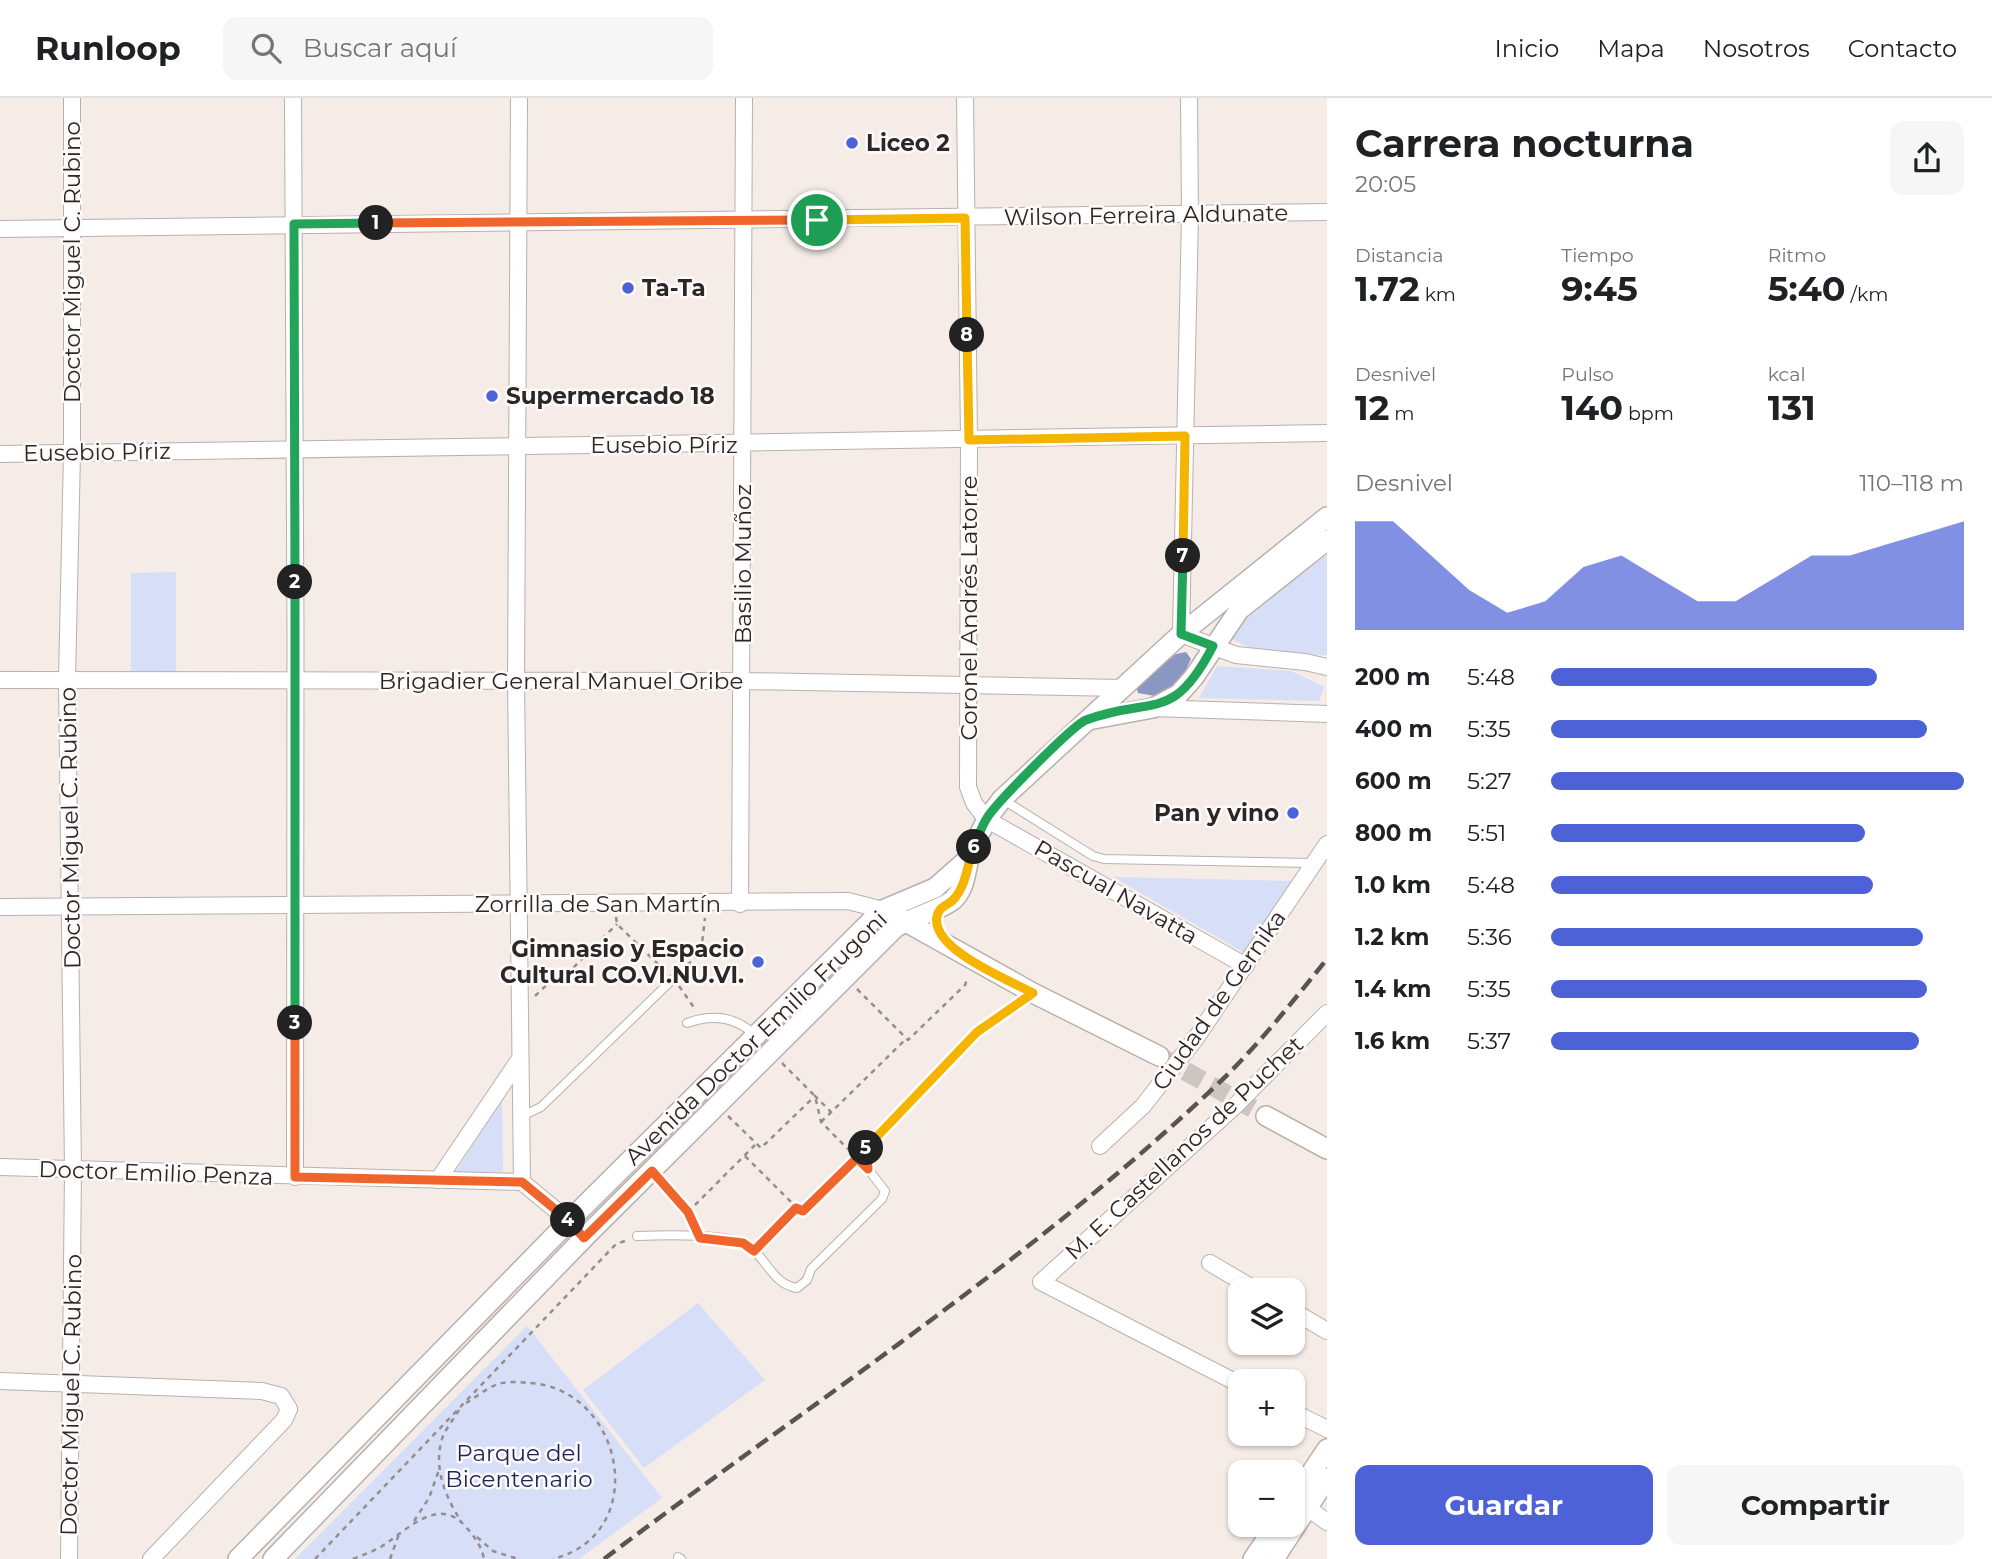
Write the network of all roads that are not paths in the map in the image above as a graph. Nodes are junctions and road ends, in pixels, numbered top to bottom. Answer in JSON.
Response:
{"nodes":[{"id":1,"x":72,"y":98,"type":"edge"},
{"id":2,"x":293,"y":98,"type":"edge"},
{"id":3,"x":519,"y":98,"type":"edge"},
{"id":4,"x":744,"y":98,"type":"edge"},
{"id":5,"x":965,"y":98,"type":"edge"},
{"id":6,"x":1189,"y":98,"type":"edge"},
{"id":7,"x":1327,"y":212,"type":"edge"},
{"id":8,"x":1190,"y":215,"type":"junction"},
{"id":9,"x":965,"y":218,"type":"junction"},
{"id":10,"x":743,"y":221,"type":"junction"},
{"id":11,"x":519,"y":223,"type":"junction"},
{"id":12,"x":294,"y":224,"type":"junction"},
{"id":13,"x":73,"y":228,"type":"junction"},
{"id":14,"x":0,"y":229,"type":"edge"},
{"id":15,"x":1327,"y":433,"type":"edge"},
{"id":16,"x":1185,"y":436,"type":"junction"},
{"id":17,"x":969,"y":440,"type":"junction"},
{"id":18,"x":518,"y":445,"type":"junction"},
{"id":19,"x":743,"y":445,"type":"junction"},
{"id":20,"x":297,"y":450,"type":"junction"},
{"id":21,"x":72,"y":453,"type":"junction"},
{"id":22,"x":0,"y":454,"type":"edge"},
{"id":23,"x":1327,"y":517,"type":"edge"},
{"id":24,"x":1327,"y":540,"type":"edge"},
{"id":25,"x":1181,"y":634,"type":"junction"},
{"id":26,"x":1213,"y":646,"type":"junction"},
{"id":27,"x":1327,"y":667,"type":"edge"},
{"id":28,"x":0,"y":680,"type":"edge"},
{"id":29,"x":68,"y":680,"type":"junction"},
{"id":30,"x":293,"y":681,"type":"junction"},
{"id":31,"x":516,"y":681,"type":"junction"},
{"id":32,"x":742,"y":681,"type":"junction"},
{"id":33,"x":969,"y":683,"type":"junction"},
{"id":34,"x":1122,"y":688,"type":"junction"},
{"id":35,"x":1144,"y":709,"type":"junction"},
{"id":36,"x":1327,"y":714,"type":"edge"},
{"id":37,"x":1084,"y":721,"type":"junction"},
{"id":38,"x":1002,"y":799,"type":"junction"},
{"id":39,"x":986,"y":819,"type":"junction"},
{"id":40,"x":1327,"y":844,"type":"edge"},
{"id":41,"x":970,"y":857,"type":"junction"},
{"id":42,"x":1313,"y":863,"type":"junction"},
{"id":43,"x":295,"y":904,"type":"junction"},
{"id":44,"x":518,"y":904,"type":"junction"},
{"id":45,"x":740,"y":904,"type":"junction"},
{"id":46,"x":0,"y":906,"type":"edge"},
{"id":47,"x":71,"y":906,"type":"junction"},
{"id":48,"x":941,"y":907,"type":"junction"},
{"id":49,"x":883,"y":910,"type":"junction"},
{"id":50,"x":905,"y":921,"type":"junction"},
{"id":51,"x":950,"y":947,"type":"junction"},
{"id":52,"x":1246,"y":966,"type":"junction"},
{"id":53,"x":673,"y":979,"type":"road end"},
{"id":54,"x":1033,"y":993,"type":"junction"},
{"id":55,"x":1327,"y":1013,"type":"edge"},
{"id":56,"x":687,"y":1023,"type":"dead end"},
{"id":57,"x":763,"y":1044,"type":"junction"},
{"id":58,"x":1159,"y":1056,"type":"tunnel mouth"},
{"id":59,"x":519,"y":1060,"type":"junction"},
{"id":60,"x":1266,"y":1116,"type":"tunnel mouth"},
{"id":61,"x":520,"y":1117,"type":"junction"},
{"id":62,"x":1100,"y":1146,"type":"dead end"},
{"id":63,"x":1327,"y":1149,"type":"edge"},
{"id":64,"x":0,"y":1167,"type":"edge"},
{"id":65,"x":73,"y":1170,"type":"junction"},
{"id":66,"x":652,"y":1171,"type":"junction"},
{"id":67,"x":295,"y":1177,"type":"junction"},
{"id":68,"x":438,"y":1180,"type":"junction"},
{"id":69,"x":522,"y":1182,"type":"junction"},
{"id":70,"x":569,"y":1221,"type":"junction"},
{"id":71,"x":637,"y":1236,"type":"road end"},
{"id":72,"x":584,"y":1238,"type":"junction"},
{"id":73,"x":700,"y":1238,"type":"junction"},
{"id":74,"x":1210,"y":1264,"type":"dead end"},
{"id":75,"x":1235,"y":1278,"type":"edge"},
{"id":76,"x":1305,"y":1318,"type":"edge"},
{"id":77,"x":1327,"y":1331,"type":"edge"},
{"id":78,"x":1228,"y":1378,"type":"edge"},
{"id":79,"x":0,"y":1381,"type":"edge"},
{"id":80,"x":71,"y":1384,"type":"junction"},
{"id":81,"x":1305,"y":1418,"type":"edge"},
{"id":82,"x":1327,"y":1429,"type":"edge"},
{"id":83,"x":1327,"y":1449,"type":"edge"},
{"id":84,"x":1327,"y":1478,"type":"edge"},
{"id":85,"x":1305,"y":1489,"type":"edge"},
{"id":86,"x":1305,"y":1496,"type":"edge"},
{"id":87,"x":1305,"y":1507,"type":"edge"},
{"id":88,"x":1327,"y":1522,"type":"edge"},
{"id":89,"x":1268,"y":1537,"type":"edge"},
{"id":90,"x":1283,"y":1537,"type":"edge"},
{"id":91,"x":69,"y":1559,"type":"edge"},
{"id":92,"x":151,"y":1559,"type":"edge"},
{"id":93,"x":238,"y":1559,"type":"edge"},
{"id":94,"x":272,"y":1559,"type":"edge"},
{"id":95,"x":1253,"y":1559,"type":"edge"},
{"id":96,"x":1274,"y":1559,"type":"edge"}],
"edges":[{"from":1,"to":13,"type":"street","name":"Doctor Miguel C. Rubino"},
{"from":2,"to":12,"type":"street"},
{"from":3,"to":11,"type":"street"},
{"from":4,"to":10,"type":"street","name":"Basilio Muñoz"},
{"from":5,"to":9,"type":"street","name":"Coronel Andrés Latorre"},
{"from":6,"to":8,"type":"street"},
{"from":7,"to":8,"type":"street","name":"Wilson Ferreira Aldunate"},
{"from":8,"to":9,"type":"street","name":"Wilson Ferreira Aldunate"},
{"from":8,"to":16,"type":"street"},
{"from":9,"to":10,"type":"street","name":"Wilson Ferreira Aldunate"},
{"from":9,"to":17,"type":"street","name":"Coronel Andrés Latorre"},
{"from":10,"to":11,"type":"street","name":"Wilson Ferreira Aldunate"},
{"from":10,"to":19,"type":"street","name":"Basilio Muñoz"},
{"from":11,"to":12,"type":"street","name":"Wilson Ferreira Aldunate"},
{"from":11,"to":18,"type":"street"},
{"from":12,"to":13,"type":"street","name":"Wilson Ferreira Aldunate"},
{"from":12,"to":20,"type":"street"},
{"from":13,"to":14,"type":"street","name":"Wilson Ferreira Aldunate"},
{"from":13,"to":21,"type":"street","name":"Doctor Miguel C. Rubino"},
{"from":15,"to":16,"type":"street","name":"Eusebio Píriz"},
{"from":16,"to":17,"type":"street","name":"Eusebio Píriz"},
{"from":16,"to":25,"type":"street"},
{"from":17,"to":19,"type":"street","name":"Eusebio Píriz"},
{"from":17,"to":33,"type":"street","name":"Coronel Andrés Latorre"},
{"from":18,"to":19,"type":"street","name":"Eusebio Píriz"},
{"from":18,"to":20,"type":"street","name":"Eusebio Píriz"},
{"from":18,"to":31,"type":"street"},
{"from":19,"to":32,"type":"street","name":"Basilio Muñoz"},
{"from":20,"to":21,"type":"street","name":"Eusebio Píriz"},
{"from":20,"to":30,"type":"street"},
{"from":21,"to":22,"type":"street","name":"Eusebio Píriz"},
{"from":21,"to":29,"type":"street","name":"Doctor Miguel C. Rubino"},
{"from":23,"to":25,"type":"street"},
{"from":24,"to":26,"type":"street"},
{"from":25,"to":26,"type":"street"},
{"from":25,"to":34,"type":"street"},
{"from":26,"to":27,"type":"street"},
{"from":26,"to":35,"type":"street"},
{"from":28,"to":29,"type":"street","name":"Brigadier General Manuel Oribe"},
{"from":29,"to":30,"type":"street","name":"Brigadier General Manuel Oribe"},
{"from":29,"to":47,"type":"street","name":"Doctor Miguel C. Rubino"},
{"from":30,"to":31,"type":"street","name":"Brigadier General Manuel Oribe"},
{"from":30,"to":43,"type":"street"},
{"from":31,"to":32,"type":"street","name":"Brigadier General Manuel Oribe"},
{"from":31,"to":44,"type":"street"},
{"from":32,"to":33,"type":"street","name":"Brigadier General Manuel Oribe"},
{"from":32,"to":45,"type":"street","name":"Basilio Muñoz"},
{"from":33,"to":34,"type":"street","name":"Brigadier General Manuel Oribe"},
{"from":33,"to":39,"type":"street","name":"Coronel Andrés Latorre"},
{"from":34,"to":35,"type":"street"},
{"from":34,"to":37,"type":"street"},
{"from":35,"to":36,"type":"street"},
{"from":35,"to":37,"type":"street"},
{"from":37,"to":38,"type":"street"},
{"from":38,"to":39,"type":"street"},
{"from":38,"to":42,"type":"lane"},
{"from":39,"to":41,"type":"street"},
{"from":39,"to":52,"type":"street","name":"Pascual Navatta"},
{"from":40,"to":42,"type":"street","name":"Ciudad de Gernika"},
{"from":41,"to":48,"type":"street","name":"Avenida Doctor Emilio Frugoni"},
{"from":41,"to":49,"type":"street","name":"Avenida Doctor Emilio Frugoni"},
{"from":42,"to":52,"type":"street","name":"Ciudad de Gernika"},
{"from":43,"to":44,"type":"street","name":"Zorrilla de San Martín"},
{"from":43,"to":47,"type":"street","name":"Zorrilla de San Martín"},
{"from":43,"to":67,"type":"street"},
{"from":44,"to":45,"type":"street","name":"Zorrilla de San Martín"},
{"from":44,"to":59,"type":"street"},
{"from":45,"to":49,"type":"street","name":"Zorrilla de San Martín"},
{"from":46,"to":47,"type":"street","name":"Zorrilla de San Martín"},
{"from":47,"to":65,"type":"street","name":"Doctor Miguel C. Rubino"},
{"from":48,"to":50,"type":"street","name":"Avenida Doctor Emilio Frugoni"},
{"from":48,"to":51,"type":"street"},
{"from":49,"to":50,"type":"street","name":"Zorrilla de San Martín"},
{"from":49,"to":57,"type":"street","name":"Avenida Doctor Emilio Frugoni"},
{"from":50,"to":51,"type":"street","name":"Zorrilla de San Martín"},
{"from":50,"to":57,"type":"street","name":"Avenida Doctor Emilio Frugoni"},
{"from":51,"to":54,"type":"street","name":"Zorrilla de San Martín"},
{"from":52,"to":62,"type":"street","name":"Ciudad de Gernika"},
{"from":53,"to":61,"type":"lane"},
{"from":54,"to":58,"type":"street","name":"Zorrilla de San Martín"},
{"from":54,"to":73,"type":"lane"},
{"from":55,"to":78,"type":"street","name":"M. E. Castellanos de Puchet"},
{"from":56,"to":57,"type":"lane"},
{"from":57,"to":66,"type":"street","name":"Avenida Doctor Emilio Frugoni"},
{"from":57,"to":70,"type":"street","name":"Avenida Doctor Emilio Frugoni"},
{"from":59,"to":61,"type":"street"},
{"from":59,"to":68,"type":"street"},
{"from":60,"to":63,"type":"street"},
{"from":61,"to":69,"type":"street"},
{"from":64,"to":65,"type":"street","name":"Doctor Emilio Penza"},
{"from":65,"to":67,"type":"street","name":"Doctor Emilio Penza"},
{"from":65,"to":80,"type":"street","name":"Doctor Miguel C. Rubino"},
{"from":66,"to":72,"type":"street","name":"Avenida Doctor Emilio Frugoni"},
{"from":66,"to":73,"type":"lane"},
{"from":67,"to":68,"type":"street","name":"Doctor Emilio Penza"},
{"from":68,"to":69,"type":"street","name":"Doctor Emilio Penza"},
{"from":69,"to":70,"type":"street"},
{"from":70,"to":72,"type":"street"},
{"from":70,"to":93,"type":"street","name":"Avenida Doctor Emilio Frugoni"},
{"from":71,"to":73,"type":"lane"},
{"from":72,"to":94,"type":"street","name":"Avenida Doctor Emilio Frugoni"},
{"from":74,"to":75,"type":"street"},
{"from":76,"to":77,"type":"street"},
{"from":79,"to":80,"type":"street"},
{"from":80,"to":91,"type":"street","name":"Doctor Miguel C. Rubino"},
{"from":80,"to":92,"type":"street"},
{"from":81,"to":82,"type":"street"},
{"from":83,"to":85,"type":"street"},
{"from":84,"to":86,"type":"street"},
{"from":87,"to":88,"type":"street"},
{"from":89,"to":95,"type":"street"},
{"from":90,"to":96,"type":"street"}]}
